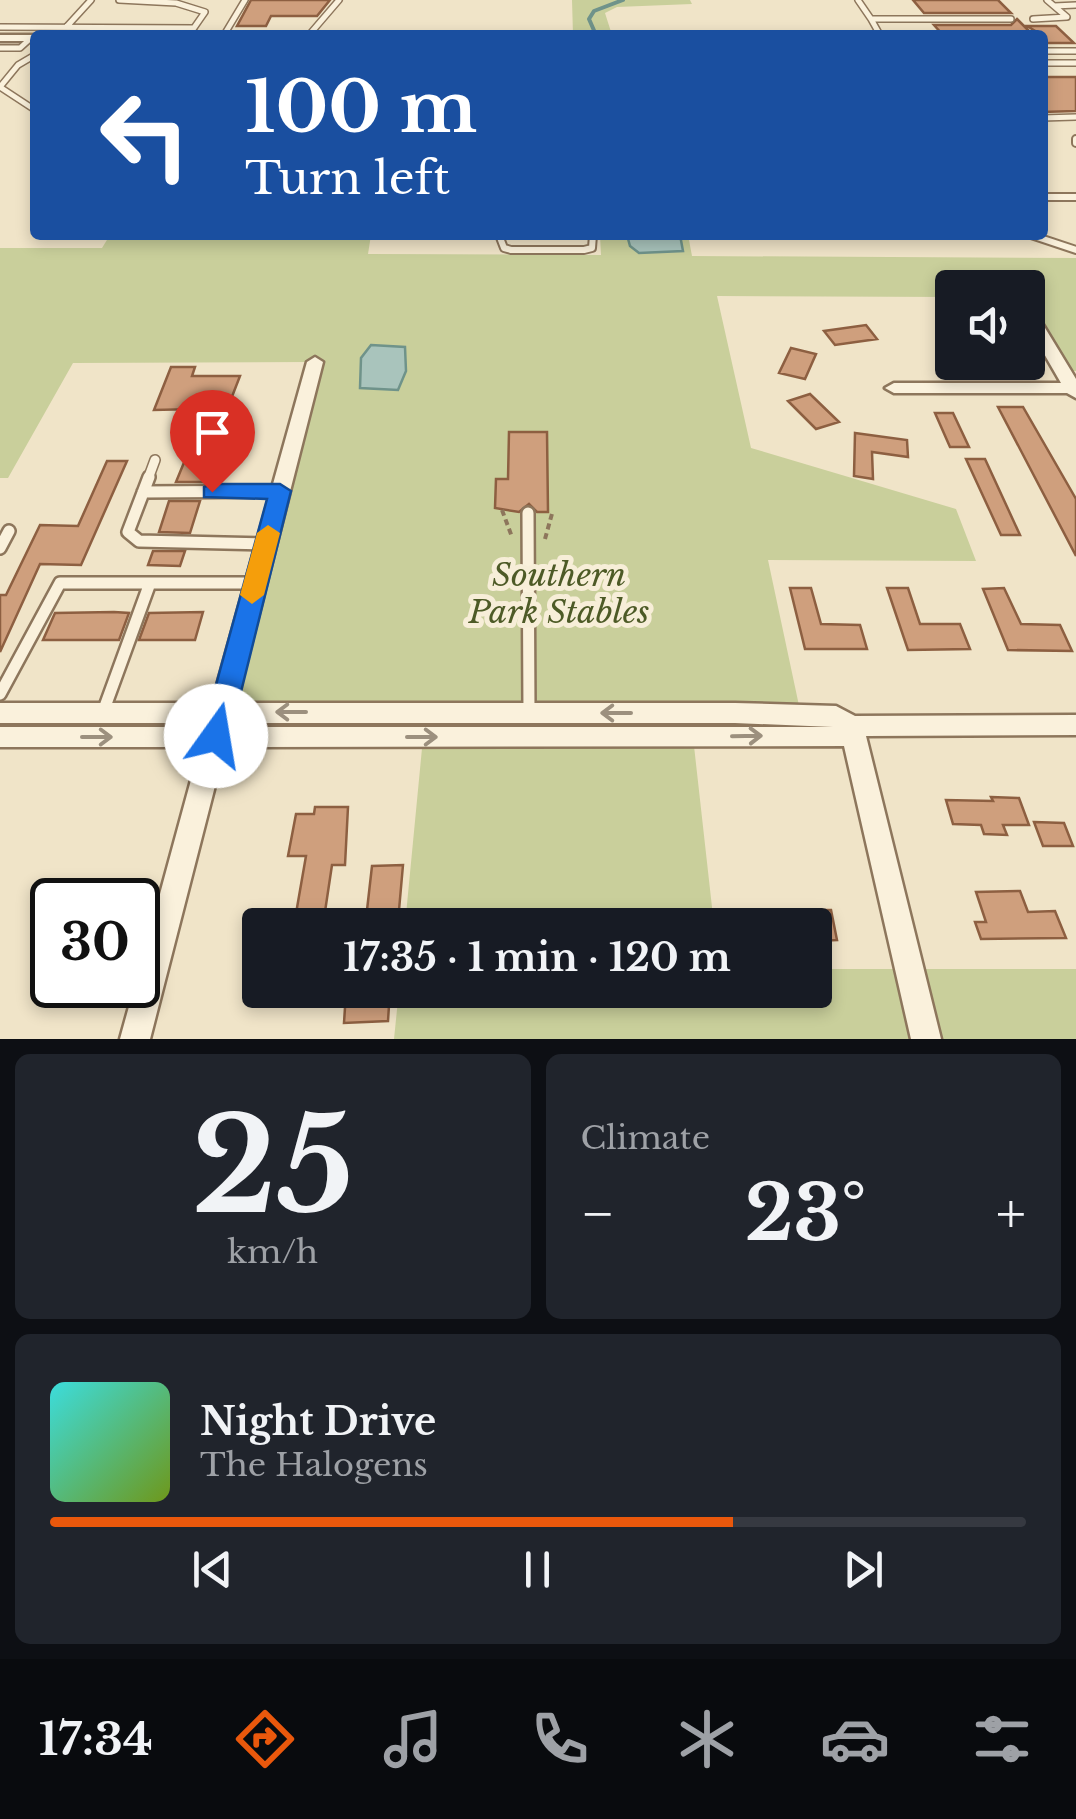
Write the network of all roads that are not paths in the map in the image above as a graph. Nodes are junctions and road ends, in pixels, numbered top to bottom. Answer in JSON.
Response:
{"nodes":[{"id":1,"x":90,"y":0,"type":"edge"},
{"id":2,"x":119,"y":0,"type":"edge"},
{"id":3,"x":184,"y":0,"type":"edge"},
{"id":4,"x":246,"y":0,"type":"edge"},
{"id":5,"x":339,"y":0,"type":"edge"},
{"id":6,"x":858,"y":0,"type":"edge"},
{"id":7,"x":1048,"y":0,"type":"edge"},
{"id":8,"x":1076,"y":5,"type":"edge"},
{"id":9,"x":1054,"y":6,"type":"junction"},
{"id":10,"x":871,"y":19,"type":"junction"},
{"id":11,"x":1011,"y":19,"type":"dead end"},
{"id":12,"x":1034,"y":19,"type":"dead end"},
{"id":13,"x":0,"y":28,"type":"edge"},
{"id":14,"x":65,"y":28,"type":"junction"},
{"id":15,"x":194,"y":28,"type":"joint"},
{"id":16,"x":227,"y":30,"type":"edge"},
{"id":17,"x":310,"y":30,"type":"edge"},
{"id":18,"x":877,"y":30,"type":"edge"},
{"id":19,"x":0,"y":38,"type":"edge"},
{"id":20,"x":30,"y":38,"type":"edge"},
{"id":21,"x":30,"y":40,"type":"edge"},
{"id":22,"x":0,"y":48,"type":"edge"},
{"id":23,"x":1048,"y":51,"type":"edge"},
{"id":24,"x":1076,"y":51,"type":"edge"},
{"id":25,"x":30,"y":58,"type":"edge"},
{"id":26,"x":1048,"y":63,"type":"edge"},
{"id":27,"x":1076,"y":64,"type":"edge"},
{"id":28,"x":30,"y":107,"type":"edge"},
{"id":29,"x":1048,"y":118,"type":"edge"},
{"id":30,"x":1076,"y":118,"type":"edge"},
{"id":31,"x":1048,"y":197,"type":"edge"},
{"id":32,"x":1076,"y":197,"type":"edge"},
{"id":33,"x":501,"y":240,"type":"edge"},
{"id":34,"x":593,"y":240,"type":"edge"},
{"id":35,"x":1045,"y":240,"type":"edge"},
{"id":36,"x":1076,"y":250,"type":"edge"},
{"id":37,"x":1045,"y":341,"type":"edge"},
{"id":38,"x":314,"y":362,"type":"dead end"},
{"id":39,"x":894,"y":388,"type":"dead end"},
{"id":40,"x":1074,"y":390,"type":"edge"},
{"id":41,"x":155,"y":460,"type":"dead end"},
{"id":42,"x":280,"y":491,"type":"junction"},
{"id":43,"x":143,"y":492,"type":"junction"},
{"id":44,"x":528,"y":513,"type":"dead end"},
{"id":45,"x":9,"y":531,"type":"dead end"},
{"id":46,"x":265,"y":544,"type":"junction"},
{"id":47,"x":0,"y":548,"type":"edge"},
{"id":48,"x":150,"y":583,"type":"junction"},
{"id":49,"x":255,"y":584,"type":"junction"},
{"id":50,"x":0,"y":694,"type":"edge"},
{"id":51,"x":0,"y":712,"type":"edge"},
{"id":52,"x":103,"y":712,"type":"junction"},
{"id":53,"x":218,"y":724,"type":"junction"},
{"id":54,"x":1076,"y":725,"type":"edge"},
{"id":55,"x":530,"y":726,"type":"junction"},
{"id":56,"x":851,"y":726,"type":"junction"},
{"id":57,"x":0,"y":737,"type":"edge"},
{"id":58,"x":135,"y":1039,"type":"edge"},
{"id":59,"x":926,"y":1039,"type":"edge"}],
"edges":[{"from":1,"to":14,"type":"lane"},
{"from":2,"to":3,"type":"lane"},
{"from":3,"to":15,"type":"lane"},
{"from":4,"to":16,"type":"lane"},
{"from":5,"to":17,"type":"lane"},
{"from":6,"to":10,"type":"lane"},
{"from":7,"to":9,"type":"lane"},
{"from":8,"to":9,"type":"lane"},
{"from":9,"to":12,"type":"lane"},
{"from":10,"to":11,"type":"lane"},
{"from":10,"to":18,"type":"lane"},
{"from":13,"to":14,"type":"lane"},
{"from":14,"to":15,"type":"lane"},
{"from":19,"to":20,"type":"street"},
{"from":21,"to":22,"type":"lane"},
{"from":23,"to":24,"type":"lane"},
{"from":25,"to":28,"type":"lane"},
{"from":26,"to":27,"type":"lane"},
{"from":29,"to":30,"type":"lane"},
{"from":31,"to":32,"type":"lane"},
{"from":33,"to":34,"type":"lane"},
{"from":35,"to":36,"type":"lane"},
{"from":37,"to":40,"type":"street"},
{"from":38,"to":42,"type":"street"},
{"from":39,"to":40,"type":"street"},
{"from":41,"to":43,"type":"lane"},
{"from":42,"to":43,"type":"lane"},
{"from":42,"to":46,"type":"street"},
{"from":43,"to":46,"type":"lane"},
{"from":44,"to":55,"type":"lane"},
{"from":45,"to":47,"type":"lane"},
{"from":46,"to":49,"type":"street"},
{"from":48,"to":49,"type":"lane"},
{"from":48,"to":50,"type":"lane"},
{"from":48,"to":52,"type":"lane"},
{"from":49,"to":53,"type":"street"},
{"from":51,"to":52,"type":"street"},
{"from":52,"to":53,"type":"street"},
{"from":53,"to":55,"type":"street"},
{"from":57,"to":53,"type":"street","one_way":true},
{"from":53,"to":58,"type":"street"},
{"from":54,"to":56,"type":"street"},
{"from":55,"to":56,"type":"street"},
{"from":56,"to":59,"type":"street"}]}
